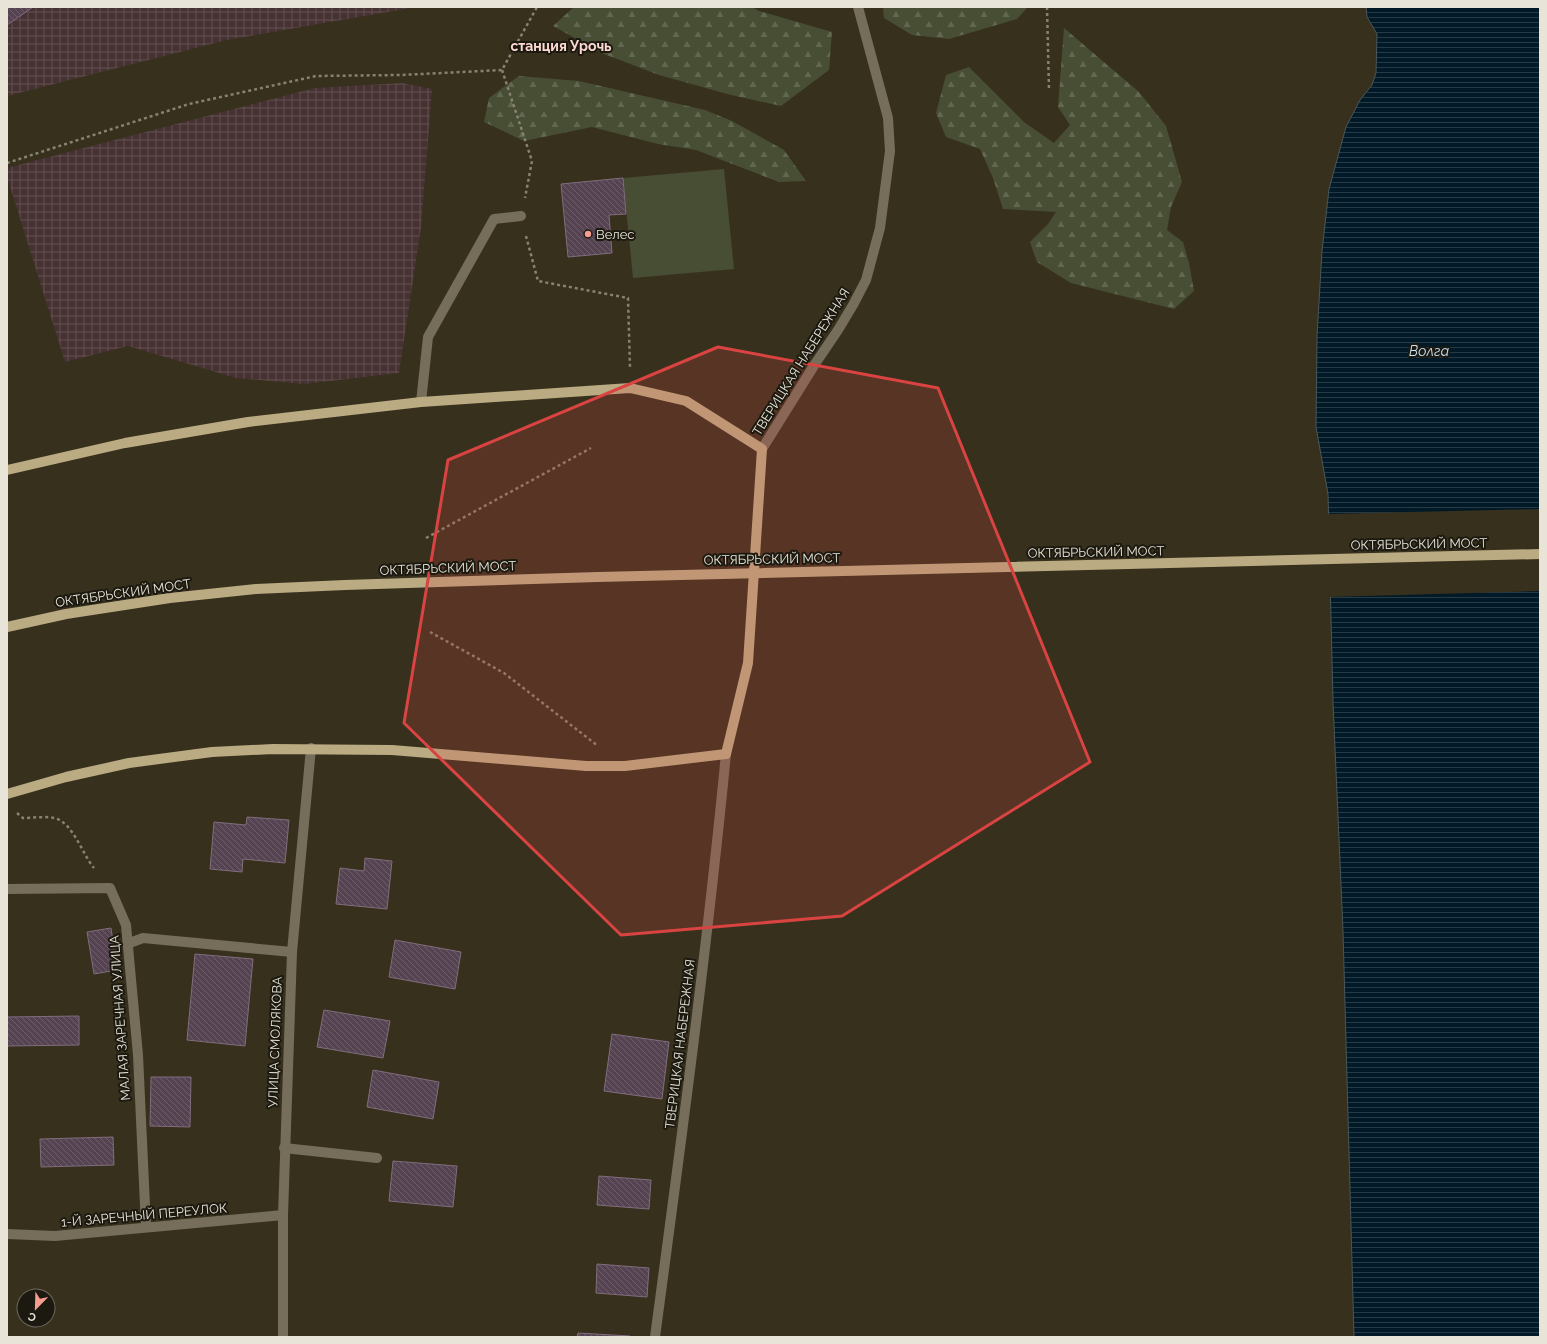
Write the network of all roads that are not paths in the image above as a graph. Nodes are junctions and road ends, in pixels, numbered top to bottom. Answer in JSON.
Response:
{"nodes":[{"id":1,"x":858,"y":7,"type":"edge"},
{"id":2,"x":521,"y":216,"type":"road end"},
{"id":3,"x":421,"y":402,"type":"junction"},
{"id":4,"x":762,"y":449,"type":"junction"},
{"id":5,"x":7,"y":470,"type":"edge"},
{"id":6,"x":1540,"y":554,"type":"edge"},
{"id":7,"x":7,"y":627,"type":"edge"},
{"id":8,"x":312,"y":748,"type":"junction"},
{"id":9,"x":726,"y":754,"type":"junction"},
{"id":10,"x":7,"y":794,"type":"edge"},
{"id":11,"x":7,"y":889,"type":"edge"},
{"id":12,"x":127,"y":944,"type":"junction"},
{"id":13,"x":292,"y":952,"type":"junction"},
{"id":14,"x":284,"y":1148,"type":"junction"},
{"id":15,"x":377,"y":1158,"type":"dead end"},
{"id":16,"x":283,"y":1215,"type":"junction"},
{"id":17,"x":146,"y":1227,"type":"junction"},
{"id":18,"x":7,"y":1234,"type":"edge"},
{"id":19,"x":284,"y":1337,"type":"edge"},
{"id":20,"x":655,"y":1337,"type":"edge"}],
"edges":[{"from":1,"to":4,"type":"street","name":"ТВЕРИЦКАЯ НАБЕРЕЖНАЯ"},
{"from":2,"to":3,"type":"street"},
{"from":3,"to":4,"type":"main road"},
{"from":3,"to":5,"type":"main road"},
{"from":4,"to":9,"type":"main road"},
{"from":6,"to":7,"type":"main road","name":"ОКТЯБРЬСКИЙ МОСТ"},
{"from":8,"to":9,"type":"main road"},
{"from":8,"to":10,"type":"main road"},
{"from":8,"to":13,"type":"street","name":"УЛИЦА СМОЛЯКОВА"},
{"from":9,"to":20,"type":"street","name":"ТВЕРИЦКАЯ НАБЕРЕЖНАЯ"},
{"from":11,"to":12,"type":"street","name":"МАЛАЯ ЗАРЕЧНАЯ УЛИЦА"},
{"from":12,"to":13,"type":"street"},
{"from":12,"to":17,"type":"street","name":"МАЛАЯ ЗАРЕЧНАЯ УЛИЦА"},
{"from":13,"to":14,"type":"street","name":"УЛИЦА СМОЛЯКОВА"},
{"from":14,"to":15,"type":"street"},
{"from":14,"to":16,"type":"street","name":"УЛИЦА СМОЛЯКОВА"},
{"from":16,"to":17,"type":"street","name":"1-Й ЗАРЕЧНЫЙ ПЕРЕУЛОК"},
{"from":16,"to":19,"type":"street","name":"УЛИЦА СМОЛЯКОВА"},
{"from":17,"to":18,"type":"street","name":"1-Й ЗАРЕЧНЫЙ ПЕРЕУЛОК"}]}
